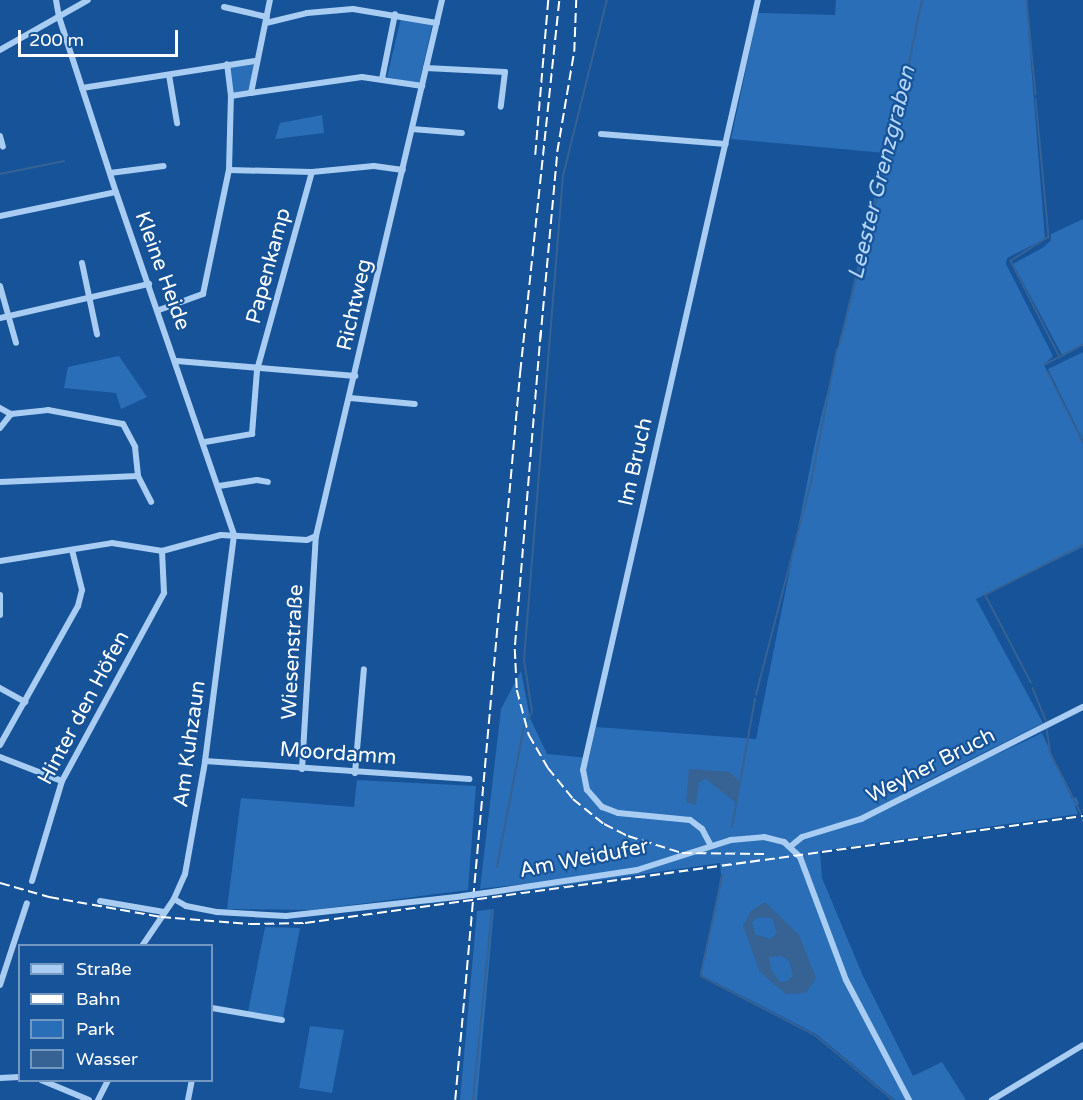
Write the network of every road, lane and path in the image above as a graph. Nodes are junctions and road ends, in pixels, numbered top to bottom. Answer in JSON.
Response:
{"nodes":[{"id":1,"x":57,"y":0,"type":"edge"},
{"id":2,"x":88,"y":0,"type":"edge"},
{"id":3,"x":270,"y":0,"type":"edge"},
{"id":4,"x":442,"y":0,"type":"edge"},
{"id":5,"x":758,"y":0,"type":"edge"},
{"id":6,"x":224,"y":8,"type":"dead end"},
{"id":7,"x":395,"y":14,"type":"junction"},
{"id":8,"x":58,"y":17,"type":"junction"},
{"id":9,"x":266,"y":20,"type":"junction"},
{"id":10,"x":437,"y":23,"type":"junction"},
{"id":11,"x":0,"y":50,"type":"edge"},
{"id":12,"x":255,"y":61,"type":"junction"},
{"id":13,"x":227,"y":64,"type":"junction"},
{"id":14,"x":426,"y":68,"type":"junction"},
{"id":15,"x":169,"y":75,"type":"junction"},
{"id":16,"x":382,"y":79,"type":"junction"},
{"id":17,"x":422,"y":86,"type":"junction"},
{"id":18,"x":82,"y":88,"type":"junction"},
{"id":19,"x":251,"y":93,"type":"junction"},
{"id":20,"x":231,"y":96,"type":"junction"},
{"id":21,"x":501,"y":107,"type":"dead end"},
{"id":22,"x":177,"y":123,"type":"dead end"},
{"id":23,"x":412,"y":129,"type":"junction"},
{"id":24,"x":462,"y":133,"type":"dead end"},
{"id":25,"x":601,"y":134,"type":"dead end"},
{"id":26,"x":0,"y":136,"type":"edge"},
{"id":27,"x":726,"y":144,"type":"junction"},
{"id":28,"x":3,"y":147,"type":"dead end"},
{"id":29,"x":164,"y":166,"type":"dead end"},
{"id":30,"x":403,"y":170,"type":"junction"},
{"id":31,"x":229,"y":171,"type":"junction"},
{"id":32,"x":312,"y":172,"type":"junction"},
{"id":33,"x":110,"y":173,"type":"junction"},
{"id":34,"x":116,"y":192,"type":"junction"},
{"id":35,"x":0,"y":216,"type":"edge"},
{"id":36,"x":82,"y":263,"type":"dead end"},
{"id":37,"x":149,"y":284,"type":"junction"},
{"id":38,"x":0,"y":286,"type":"edge"},
{"id":39,"x":89,"y":297,"type":"junction"},
{"id":40,"x":159,"y":310,"type":"junction"},
{"id":41,"x":9,"y":315,"type":"junction"},
{"id":42,"x":0,"y":318,"type":"edge"},
{"id":43,"x":97,"y":334,"type":"dead end"},
{"id":44,"x":16,"y":343,"type":"dead end"},
{"id":45,"x":177,"y":361,"type":"junction"},
{"id":46,"x":257,"y":370,"type":"junction"},
{"id":47,"x":355,"y":376,"type":"junction"},
{"id":48,"x":350,"y":399,"type":"junction"},
{"id":49,"x":415,"y":404,"type":"dead end"},
{"id":50,"x":0,"y":408,"type":"edge"},
{"id":51,"x":11,"y":414,"type":"junction"},
{"id":52,"x":0,"y":428,"type":"edge"},
{"id":53,"x":205,"y":442,"type":"junction"},
{"id":54,"x":138,"y":476,"type":"junction"},
{"id":55,"x":0,"y":482,"type":"edge"},
{"id":56,"x":268,"y":482,"type":"dead end"},
{"id":57,"x":219,"y":486,"type":"junction"},
{"id":58,"x":151,"y":502,"type":"dead end"},
{"id":59,"x":234,"y":535,"type":"junction"},
{"id":60,"x":316,"y":536,"type":"junction"},
{"id":61,"x":72,"y":550,"type":"junction"},
{"id":62,"x":162,"y":551,"type":"junction"},
{"id":63,"x":0,"y":561,"type":"edge"},
{"id":64,"x":0,"y":596,"type":"edge"},
{"id":65,"x":0,"y":615,"type":"edge"},
{"id":66,"x":364,"y":669,"type":"dead end"},
{"id":67,"x":0,"y":688,"type":"edge"},
{"id":68,"x":25,"y":702,"type":"junction"},
{"id":69,"x":1083,"y":707,"type":"edge"},
{"id":70,"x":0,"y":745,"type":"edge"},
{"id":71,"x":0,"y":757,"type":"edge"},
{"id":72,"x":205,"y":761,"type":"junction"},
{"id":73,"x":302,"y":769,"type":"junction"},
{"id":74,"x":355,"y":773,"type":"junction"},
{"id":75,"x":469,"y":779,"type":"dead end"},
{"id":76,"x":62,"y":781,"type":"junction"},
{"id":77,"x":710,"y":844,"type":"junction"},
{"id":78,"x":790,"y":846,"type":"junction"},
{"id":79,"x":32,"y":881,"type":"dead end"},
{"id":80,"x":174,"y":899,"type":"junction"},
{"id":81,"x":100,"y":901,"type":"dead end"},
{"id":82,"x":27,"y":903,"type":"dead end"},
{"id":83,"x":164,"y":912,"type":"junction"},
{"id":84,"x":143,"y":944,"type":"edge"},
{"id":85,"x":0,"y":986,"type":"edge"},
{"id":86,"x":213,"y":1008,"type":"edge"},
{"id":87,"x":282,"y":1020,"type":"dead end"},
{"id":88,"x":1083,"y":1045,"type":"edge"},
{"id":89,"x":18,"y":1077,"type":"edge"},
{"id":90,"x":0,"y":1078,"type":"edge"},
{"id":91,"x":46,"y":1082,"type":"edge"},
{"id":92,"x":107,"y":1082,"type":"edge"},
{"id":93,"x":192,"y":1082,"type":"edge"},
{"id":94,"x":89,"y":1100,"type":"edge"},
{"id":95,"x":98,"y":1100,"type":"edge"},
{"id":96,"x":188,"y":1100,"type":"edge"},
{"id":97,"x":909,"y":1100,"type":"edge"},
{"id":98,"x":992,"y":1100,"type":"edge"}],
"edges":[{"from":1,"to":8,"type":"street","name":"Kleine Heide"},
{"from":2,"to":8,"type":"street"},
{"from":3,"to":9,"type":"street"},
{"from":4,"to":10,"type":"street","name":"Richtweg"},
{"from":5,"to":27,"type":"street","name":"Im Bruch"},
{"from":6,"to":9,"type":"street"},
{"from":7,"to":9,"type":"street"},
{"from":7,"to":10,"type":"street"},
{"from":7,"to":16,"type":"street"},
{"from":8,"to":11,"type":"street"},
{"from":8,"to":18,"type":"street","name":"Kleine Heide"},
{"from":9,"to":12,"type":"street"},
{"from":10,"to":14,"type":"street","name":"Richtweg"},
{"from":12,"to":13,"type":"street"},
{"from":12,"to":19,"type":"street"},
{"from":13,"to":15,"type":"street"},
{"from":13,"to":20,"type":"street"},
{"from":14,"to":17,"type":"street","name":"Richtweg"},
{"from":14,"to":21,"type":"street"},
{"from":15,"to":18,"type":"street"},
{"from":15,"to":22,"type":"street"},
{"from":16,"to":17,"type":"street"},
{"from":16,"to":19,"type":"street"},
{"from":17,"to":23,"type":"street","name":"Richtweg"},
{"from":18,"to":33,"type":"street","name":"Kleine Heide"},
{"from":19,"to":20,"type":"street"},
{"from":20,"to":31,"type":"street"},
{"from":23,"to":24,"type":"street"},
{"from":23,"to":30,"type":"street","name":"Richtweg"},
{"from":25,"to":27,"type":"street"},
{"from":26,"to":28,"type":"street"},
{"from":27,"to":77,"type":"street","name":"Im Bruch"},
{"from":29,"to":33,"type":"street"},
{"from":30,"to":32,"type":"street"},
{"from":30,"to":47,"type":"street","name":"Richtweg"},
{"from":31,"to":32,"type":"street"},
{"from":31,"to":40,"type":"street"},
{"from":32,"to":46,"type":"street","name":"Papenkamp"},
{"from":33,"to":34,"type":"street","name":"Kleine Heide"},
{"from":34,"to":35,"type":"street"},
{"from":34,"to":37,"type":"street","name":"Kleine Heide"},
{"from":36,"to":39,"type":"street"},
{"from":37,"to":39,"type":"street"},
{"from":37,"to":40,"type":"street","name":"Kleine Heide"},
{"from":38,"to":41,"type":"street"},
{"from":39,"to":41,"type":"street"},
{"from":39,"to":43,"type":"street"},
{"from":40,"to":45,"type":"street","name":"Kleine Heide"},
{"from":41,"to":42,"type":"street"},
{"from":41,"to":44,"type":"street"},
{"from":45,"to":46,"type":"street"},
{"from":45,"to":53,"type":"street","name":"Kleine Heide"},
{"from":46,"to":47,"type":"street"},
{"from":46,"to":53,"type":"street","name":"Papenkamp"},
{"from":47,"to":48,"type":"street","name":"Richtweg"},
{"from":48,"to":49,"type":"street"},
{"from":48,"to":60,"type":"street","name":"Richtweg"},
{"from":50,"to":51,"type":"street"},
{"from":51,"to":52,"type":"street"},
{"from":51,"to":54,"type":"street"},
{"from":53,"to":57,"type":"street","name":"Kleine Heide"},
{"from":54,"to":55,"type":"street"},
{"from":54,"to":58,"type":"street"},
{"from":56,"to":57,"type":"street"},
{"from":57,"to":59,"type":"street","name":"Kleine Heide"},
{"from":59,"to":60,"type":"street"},
{"from":59,"to":62,"type":"street"},
{"from":59,"to":72,"type":"street","name":"Am Kuhzaun"},
{"from":60,"to":73,"type":"street","name":"Wiesenstraße"},
{"from":61,"to":62,"type":"street"},
{"from":61,"to":63,"type":"street"},
{"from":61,"to":68,"type":"street"},
{"from":62,"to":76,"type":"street","name":"Hinter den Höfen"},
{"from":64,"to":65,"type":"street"},
{"from":66,"to":74,"type":"street"},
{"from":67,"to":68,"type":"street"},
{"from":68,"to":70,"type":"street"},
{"from":69,"to":78,"type":"street","name":"Weyher Bruch"},
{"from":71,"to":76,"type":"street"},
{"from":72,"to":73,"type":"street","name":"Moordamm"},
{"from":72,"to":80,"type":"street","name":"Am Kuhzaun"},
{"from":73,"to":74,"type":"street","name":"Moordamm"},
{"from":74,"to":75,"type":"street","name":"Moordamm"},
{"from":76,"to":79,"type":"street","name":"Hinter den Höfen"},
{"from":77,"to":78,"type":"street","name":"Am Weidufer"},
{"from":77,"to":80,"type":"street","name":"Am Weidufer","bridge":true},
{"from":78,"to":97,"type":"street"},
{"from":80,"to":83,"type":"street","name":"Am Kuhzaun"},
{"from":81,"to":83,"type":"street"},
{"from":82,"to":85,"type":"street"},
{"from":83,"to":84,"type":"street","name":"Am Kuhzaun"},
{"from":86,"to":87,"type":"street"},
{"from":88,"to":98,"type":"street"},
{"from":89,"to":90,"type":"street"},
{"from":91,"to":94,"type":"street"},
{"from":92,"to":95,"type":"street"},
{"from":93,"to":96,"type":"street"}]}
